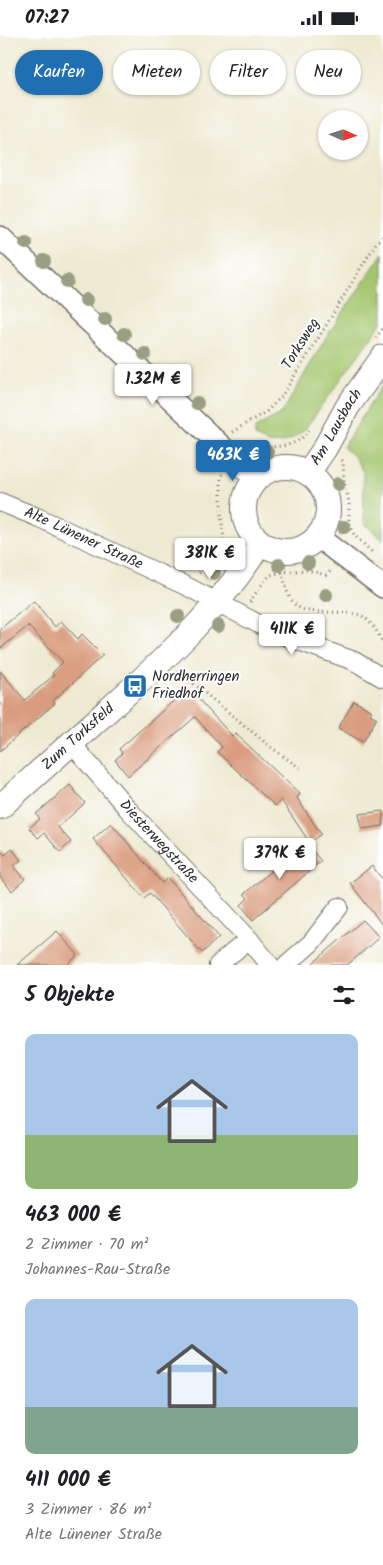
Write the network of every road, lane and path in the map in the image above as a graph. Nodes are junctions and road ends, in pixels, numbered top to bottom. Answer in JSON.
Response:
{"nodes":[{"id":1,"x":383,"y":236,"type":"edge"},
{"id":2,"x":0,"y":237,"type":"edge"},
{"id":3,"x":383,"y":328,"type":"edge"},
{"id":4,"x":378,"y":350,"type":"edge"},
{"id":5,"x":312,"y":427,"type":"dead end"},
{"id":6,"x":216,"y":441,"type":"junction"},
{"id":7,"x":315,"y":442,"type":"junction"},
{"id":8,"x":235,"y":459,"type":"junction"},
{"id":9,"x":308,"y":473,"type":"junction"},
{"id":10,"x":256,"y":479,"type":"junction"},
{"id":11,"x":0,"y":502,"type":"edge"},
{"id":12,"x":318,"y":537,"type":"junction"},
{"id":13,"x":358,"y":539,"type":"junction"},
{"id":14,"x":260,"y":543,"type":"junction"},
{"id":15,"x":344,"y":557,"type":"junction"},
{"id":16,"x":377,"y":557,"type":"dead end"},
{"id":17,"x":282,"y":572,"type":"junction"},
{"id":18,"x":188,"y":587,"type":"junction"},
{"id":19,"x":383,"y":587,"type":"edge"},
{"id":20,"x":218,"y":602,"type":"junction"},
{"id":21,"x":243,"y":615,"type":"junction"},
{"id":22,"x":383,"y":643,"type":"edge"},
{"id":23,"x":164,"y":659,"type":"junction"},
{"id":24,"x":383,"y":678,"type":"edge"},
{"id":25,"x":71,"y":743,"type":"junction"},
{"id":26,"x":300,"y":768,"type":"dead end"},
{"id":27,"x":0,"y":807,"type":"edge"},
{"id":28,"x":339,"y":907,"type":"dead end"},
{"id":29,"x":250,"y":939,"type":"junction"},
{"id":30,"x":218,"y":965,"type":"edge"},
{"id":31,"x":270,"y":965,"type":"edge"},
{"id":32,"x":286,"y":965,"type":"edge"}],
"edges":[{"from":1,"to":6,"type":"path","name":"Torksweg"},
{"from":2,"to":6,"type":"street"},
{"from":3,"to":4,"type":"path"},
{"from":4,"to":7,"type":"main road","name":"Am Lausbach"},
{"from":5,"to":7,"type":"path"},
{"from":6,"to":8,"type":"street"},
{"from":7,"to":8,"type":"path"},
{"from":7,"to":9,"type":"main road","name":"Am Lausbach"},
{"from":7,"to":13,"type":"path"},
{"from":8,"to":10,"type":"street"},
{"from":8,"to":18,"type":"path"},
{"from":9,"to":10,"type":"main road"},
{"from":9,"to":12,"type":"main road"},
{"from":10,"to":14,"type":"main road"},
{"from":11,"to":18,"type":"street","name":"Alte Lünener Straße"},
{"from":12,"to":14,"type":"main road"},
{"from":12,"to":15,"type":"street"},
{"from":13,"to":15,"type":"path"},
{"from":13,"to":16,"type":"path"},
{"from":14,"to":20,"type":"main road"},
{"from":15,"to":17,"type":"path"},
{"from":15,"to":19,"type":"street"},
{"from":17,"to":21,"type":"path"},
{"from":17,"to":22,"type":"path"},
{"from":18,"to":20,"type":"street","name":"Alte Lünener Straße"},
{"from":20,"to":21,"type":"street","name":"Alte Lünener Straße"},
{"from":20,"to":23,"type":"main road","name":"Zum Torksfeld"},
{"from":21,"to":24,"type":"street","name":"Alte Lünener Straße"},
{"from":23,"to":25,"type":"main road","name":"Zum Torksfeld"},
{"from":23,"to":26,"type":"path"},
{"from":25,"to":27,"type":"main road","name":"Zum Torksfeld"},
{"from":25,"to":29,"type":"street","name":"Diesterwegstraße"},
{"from":28,"to":32,"type":"street"},
{"from":29,"to":30,"type":"street"},
{"from":29,"to":31,"type":"street","name":"Diesterwegstraße"}]}
